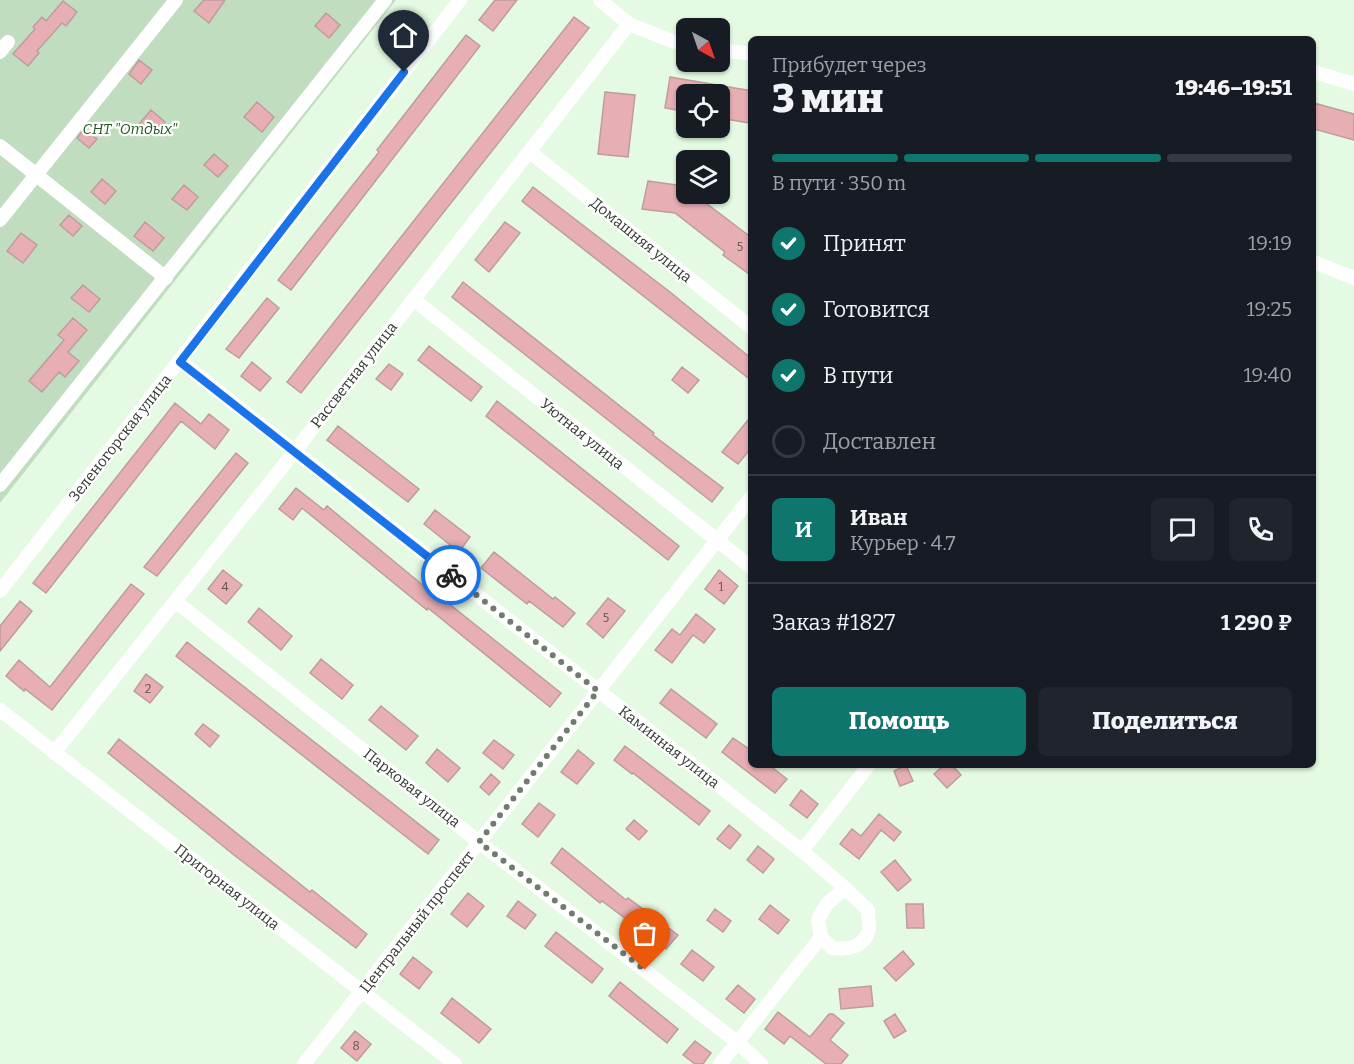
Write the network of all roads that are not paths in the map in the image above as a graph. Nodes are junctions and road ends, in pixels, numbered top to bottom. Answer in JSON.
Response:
{"nodes":[{"id":1,"x":176,"y":0,"type":"edge"},
{"id":2,"x":385,"y":0,"type":"edge"},
{"id":3,"x":460,"y":0,"type":"edge"},
{"id":4,"x":600,"y":0,"type":"edge"},
{"id":5,"x":629,"y":24,"type":"junction"},
{"id":6,"x":676,"y":42,"type":"edge"},
{"id":7,"x":730,"y":51,"type":"edge"},
{"id":8,"x":748,"y":54,"type":"edge"},
{"id":9,"x":1316,"y":73,"type":"edge"},
{"id":10,"x":1354,"y":84,"type":"edge"},
{"id":11,"x":0,"y":146,"type":"edge"},
{"id":12,"x":530,"y":152,"type":"junction"},
{"id":13,"x":37,"y":174,"type":"junction"},
{"id":14,"x":0,"y":220,"type":"edge"},
{"id":15,"x":1316,"y":263,"type":"edge"},
{"id":16,"x":1354,"y":277,"type":"edge"},
{"id":17,"x":166,"y":278,"type":"junction"},
{"id":18,"x":413,"y":299,"type":"junction"},
{"id":19,"x":748,"y":325,"type":"edge"},
{"id":20,"x":180,"y":362,"type":"junction"},
{"id":21,"x":294,"y":451,"type":"junction"},
{"id":22,"x":0,"y":485,"type":"edge"},
{"id":23,"x":748,"y":501,"type":"edge"},
{"id":24,"x":716,"y":541,"type":"junction"},
{"id":25,"x":748,"y":565,"type":"edge"},
{"id":26,"x":0,"y":591,"type":"edge"},
{"id":27,"x":175,"y":601,"type":"junction"},
{"id":28,"x":598,"y":691,"type":"junction"},
{"id":29,"x":0,"y":710,"type":"edge"},
{"id":30,"x":54,"y":753,"type":"junction"},
{"id":31,"x":867,"y":768,"type":"edge"},
{"id":32,"x":479,"y":842,"type":"junction"},
{"id":33,"x":802,"y":851,"type":"junction"},
{"id":34,"x":845,"y":888,"type":"junction"},
{"id":35,"x":821,"y":937,"type":"junction"},
{"id":36,"x":362,"y":991,"type":"junction"},
{"id":37,"x":737,"y":1042,"type":"junction"},
{"id":38,"x":304,"y":1064,"type":"edge"},
{"id":39,"x":455,"y":1064,"type":"edge"},
{"id":40,"x":720,"y":1064,"type":"edge"},
{"id":41,"x":761,"y":1064,"type":"edge"}],
"edges":[{"from":1,"to":13,"type":"street"},
{"from":2,"to":17,"type":"street"},
{"from":3,"to":20,"type":"street","name":"Зеленогорская улица"},
{"from":4,"to":5,"type":"street"},
{"from":5,"to":6,"type":"street"},
{"from":5,"to":12,"type":"street","name":"Рассветная улица"},
{"from":7,"to":8,"type":"street"},
{"from":9,"to":10,"type":"street"},
{"from":11,"to":13,"type":"street"},
{"from":12,"to":18,"type":"street","name":"Рассветная улица"},
{"from":12,"to":19,"type":"street","name":"Домашняя улица"},
{"from":13,"to":14,"type":"street"},
{"from":13,"to":17,"type":"street"},
{"from":15,"to":16,"type":"street"},
{"from":17,"to":22,"type":"street"},
{"from":18,"to":21,"type":"street","name":"Рассветная улица"},
{"from":18,"to":24,"type":"street","name":"Уютная улица"},
{"from":20,"to":21,"type":"street","name":"Каминная улица"},
{"from":20,"to":26,"type":"street","name":"Зеленогорская улица"},
{"from":21,"to":27,"type":"street","name":"Рассветная улица"},
{"from":21,"to":28,"type":"street","name":"Каминная улица"},
{"from":23,"to":24,"type":"street","name":"Центральный проспект"},
{"from":24,"to":25,"type":"street","name":"Уютная улица"},
{"from":24,"to":28,"type":"street","name":"Центральный проспект"},
{"from":27,"to":30,"type":"street","name":"Рассветная улица"},
{"from":27,"to":32,"type":"street","name":"Парковая улица"},
{"from":28,"to":32,"type":"street","name":"Центральный проспект"},
{"from":28,"to":33,"type":"street","name":"Каминная улица"},
{"from":29,"to":30,"type":"street","name":"Пригорная улица"},
{"from":30,"to":36,"type":"street","name":"Пригорная улица"},
{"from":31,"to":33,"type":"street"},
{"from":32,"to":36,"type":"street","name":"Центральный проспект"},
{"from":32,"to":37,"type":"street","name":"Парковая улица"},
{"from":33,"to":34,"type":"street","name":"Каминная улица"},
{"from":34,"to":35,"type":"street"},
{"from":34,"to":35,"type":"street","name":"Каминная улица"},
{"from":35,"to":37,"type":"street"},
{"from":36,"to":38,"type":"street","name":"Центральный проспект"},
{"from":36,"to":39,"type":"street","name":"Пригорная улица"},
{"from":37,"to":40,"type":"street"},
{"from":37,"to":41,"type":"street","name":"Парковая улица"}]}
